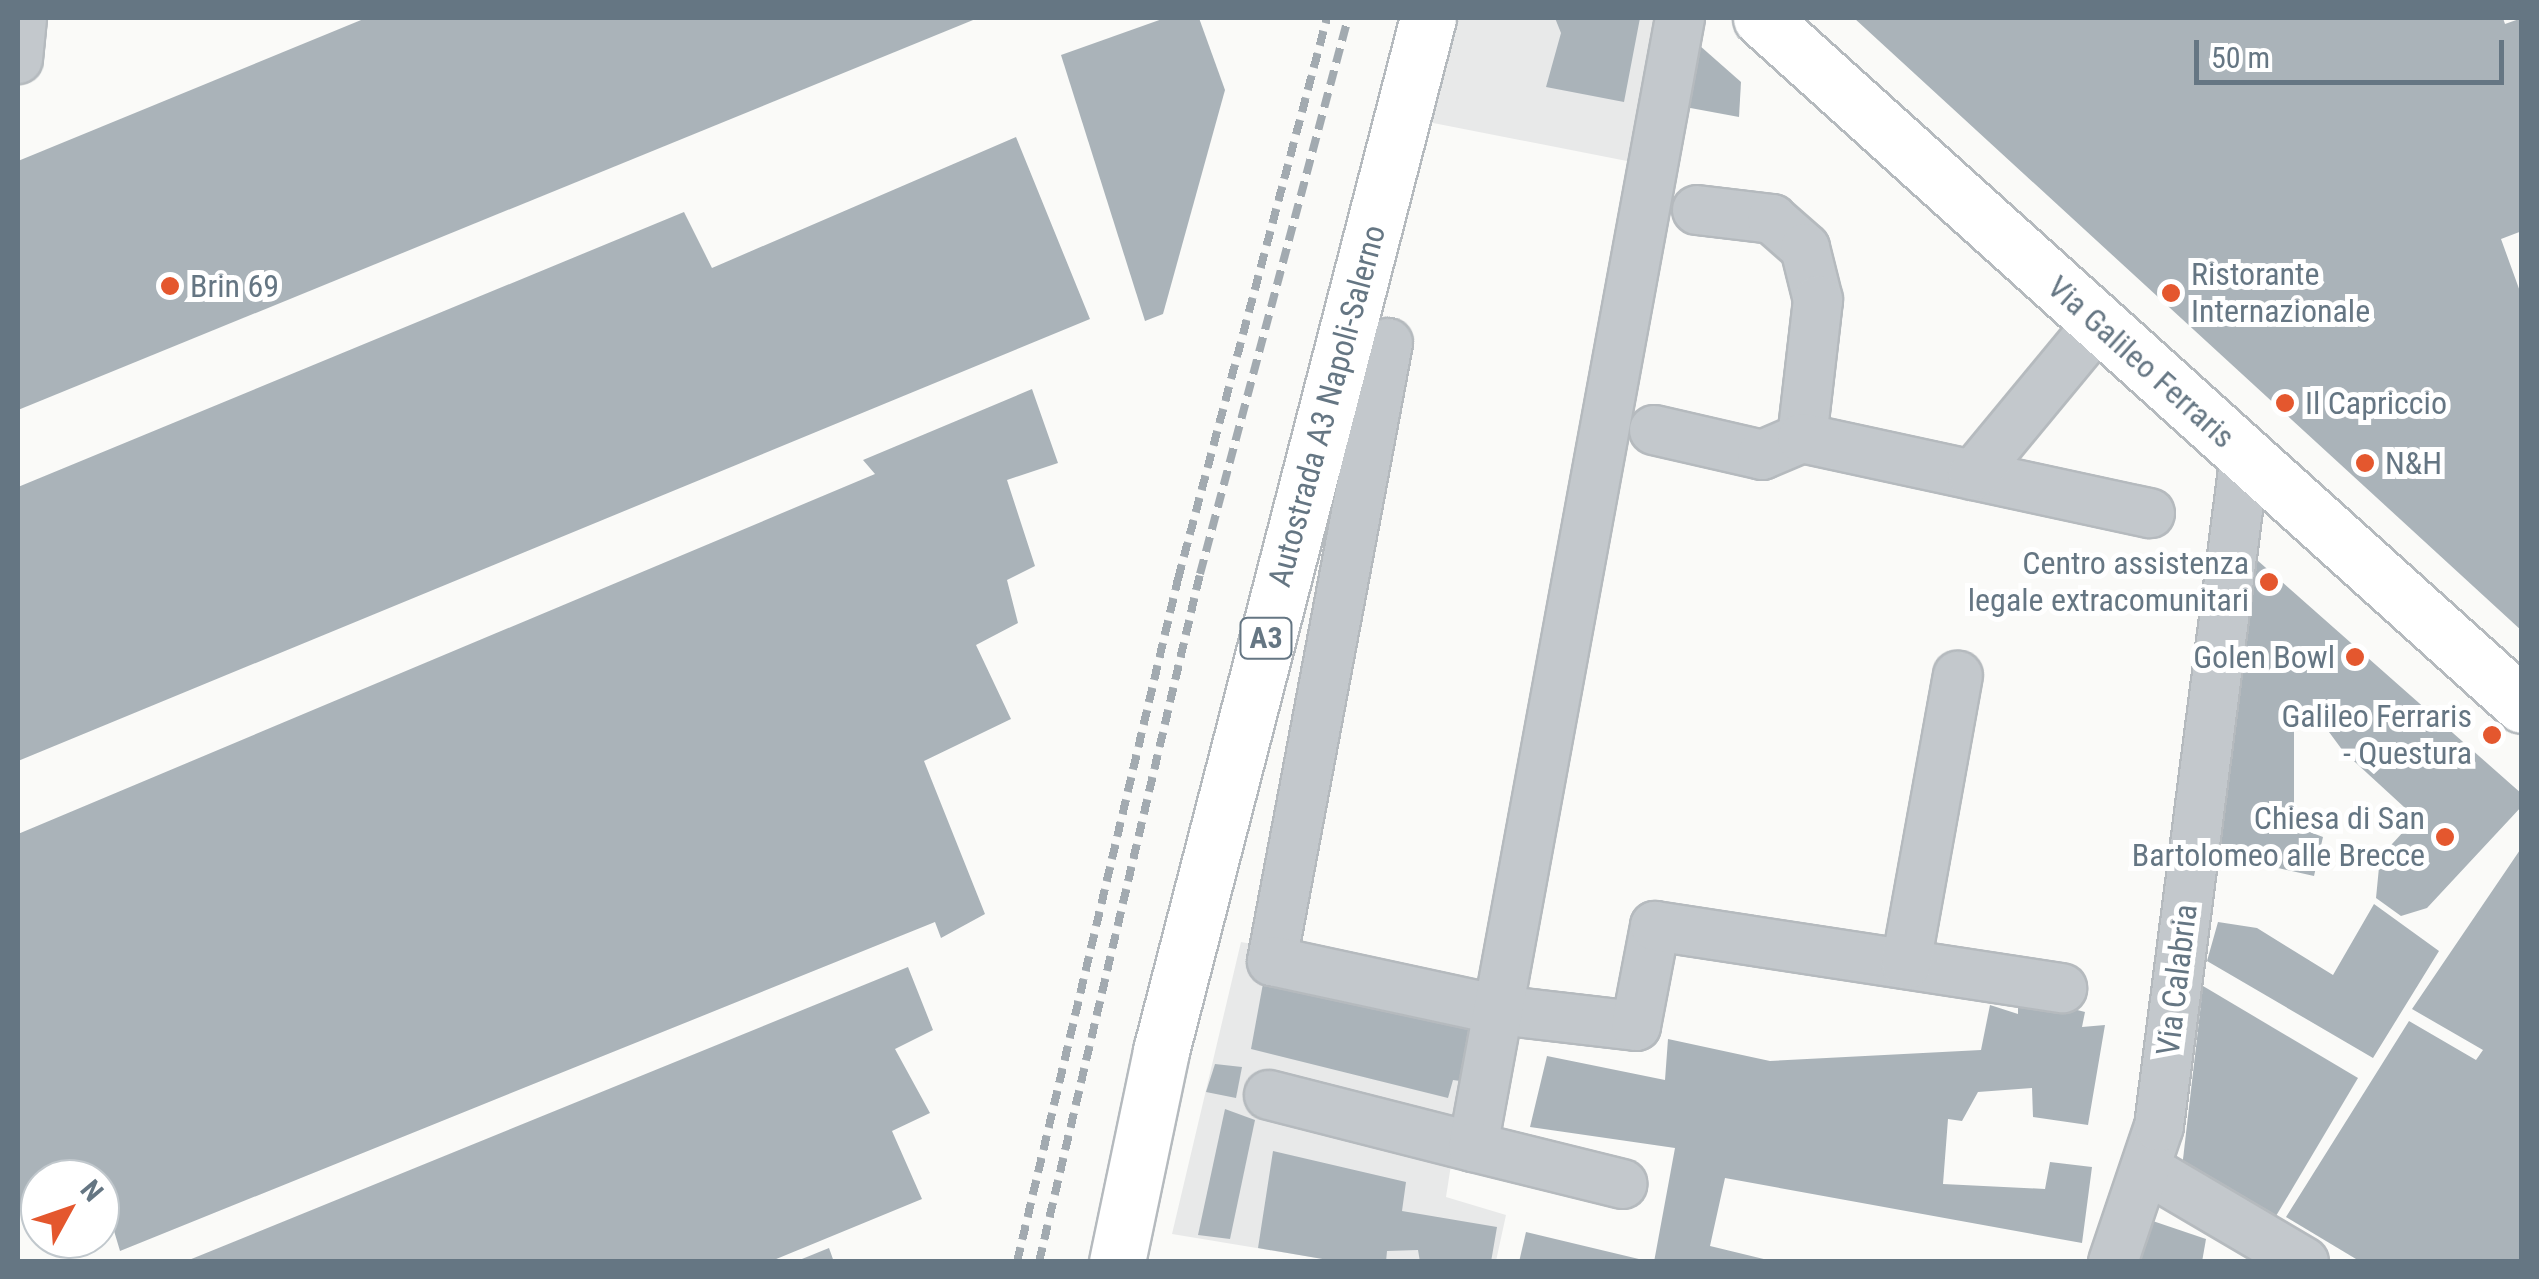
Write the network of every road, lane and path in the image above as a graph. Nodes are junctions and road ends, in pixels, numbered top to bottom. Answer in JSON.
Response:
{"nodes":[{"id":1,"x":22,"y":18,"type":"edge"},
{"id":2,"x":1390,"y":18,"type":"edge"},
{"id":3,"x":1428,"y":18,"type":"edge"},
{"id":4,"x":1680,"y":18,"type":"edge"},
{"id":5,"x":1761,"y":18,"type":"edge"},
{"id":6,"x":18,"y":60,"type":"edge"},
{"id":7,"x":1697,"y":210,"type":"dead end"},
{"id":8,"x":2098,"y":324,"type":"junction"},
{"id":9,"x":1388,"y":342,"type":"dead end"},
{"id":10,"x":1654,"y":430,"type":"dead end"},
{"id":11,"x":1802,"y":438,"type":"junction"},
{"id":12,"x":2245,"y":454,"type":"junction"},
{"id":13,"x":1973,"y":475,"type":"junction"},
{"id":14,"x":2150,"y":514,"type":"dead end"},
{"id":15,"x":1958,"y":676,"type":"dead end"},
{"id":16,"x":2522,"y":705,"type":"edge"},
{"id":17,"x":1906,"y":964,"type":"junction"},
{"id":18,"x":2062,"y":988,"type":"dead end"},
{"id":19,"x":1498,"y":1010,"type":"junction"},
{"id":20,"x":1270,"y":1095,"type":"dead end"},
{"id":21,"x":1473,"y":1148,"type":"junction"},
{"id":22,"x":2148,"y":1170,"type":"junction"},
{"id":23,"x":1623,"y":1184,"type":"dead end"},
{"id":24,"x":1079,"y":1262,"type":"edge"},
{"id":25,"x":1117,"y":1262,"type":"edge"},
{"id":26,"x":2113,"y":1262,"type":"edge"},
{"id":27,"x":2304,"y":1262,"type":"edge"}],
"edges":[{"from":1,"to":6,"type":"street"},
{"from":2,"to":24,"type":"main road","name":"Autostrada A3 Napoli-Salerno","number":"A3"},
{"from":3,"to":25,"type":"main road","name":"Autostrada A3 Napoli-Salerno","number":"A3"},
{"from":4,"to":19,"type":"street"},
{"from":5,"to":8,"type":"main road","name":"Via Galileo Ferraris"},
{"from":7,"to":11,"type":"street"},
{"from":8,"to":12,"type":"main road","name":"Via Galileo Ferraris"},
{"from":8,"to":13,"type":"street"},
{"from":9,"to":19,"type":"street"},
{"from":10,"to":11,"type":"street"},
{"from":11,"to":13,"type":"street"},
{"from":12,"to":16,"type":"main road","name":"Via Galileo Ferraris"},
{"from":12,"to":22,"type":"street","name":"Via Calabria"},
{"from":13,"to":14,"type":"street"},
{"from":15,"to":17,"type":"street"},
{"from":17,"to":18,"type":"street"},
{"from":17,"to":19,"type":"street"},
{"from":19,"to":21,"type":"street"},
{"from":20,"to":21,"type":"street"},
{"from":21,"to":23,"type":"street"},
{"from":22,"to":26,"type":"street","name":"Via Calabria"},
{"from":22,"to":27,"type":"street"}]}
